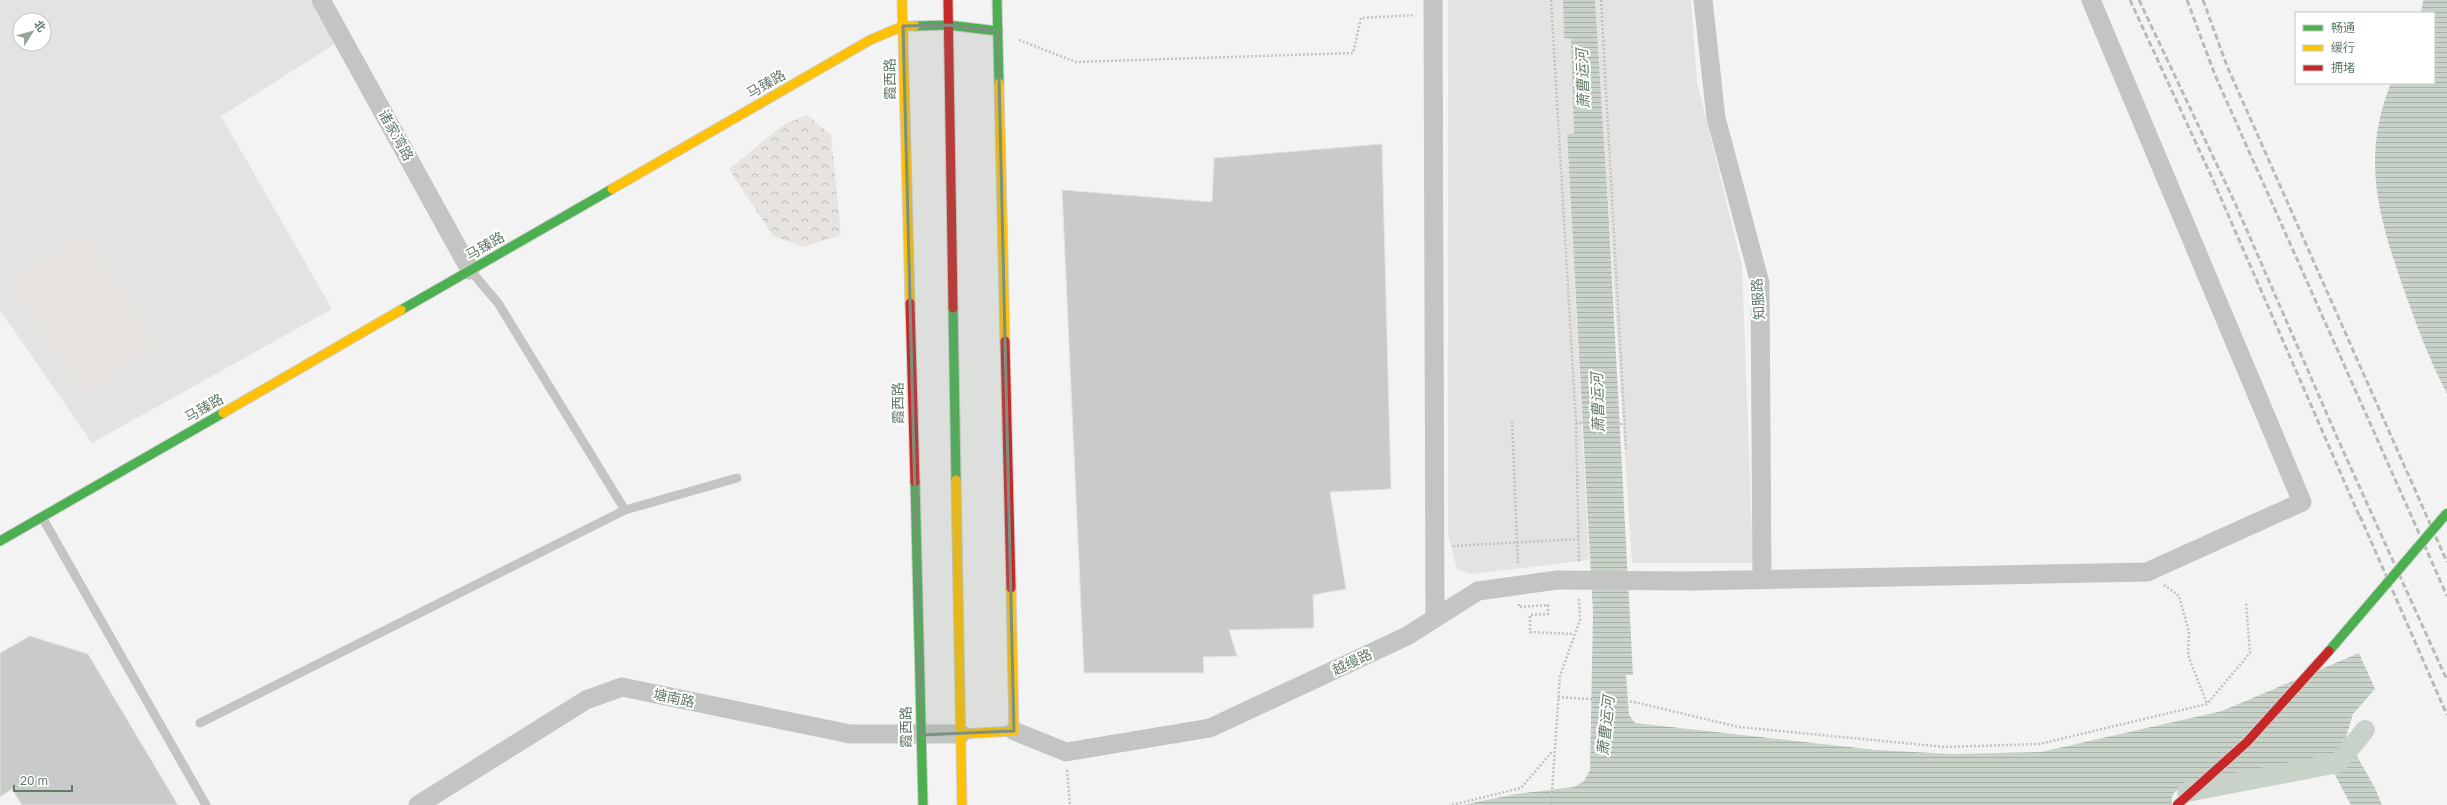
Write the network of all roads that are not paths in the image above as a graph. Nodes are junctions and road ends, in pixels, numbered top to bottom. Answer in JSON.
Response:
{"nodes":[{"id":1,"x":321,"y":0,"type":"edge"},
{"id":2,"x":902,"y":0,"type":"edge"},
{"id":3,"x":948,"y":0,"type":"edge"},
{"id":4,"x":997,"y":0,"type":"edge"},
{"id":5,"x":1703,"y":0,"type":"edge"},
{"id":6,"x":2090,"y":0,"type":"edge"},
{"id":7,"x":1433,"y":7,"type":"edge"},
{"id":8,"x":948,"y":25,"type":"junction"},
{"id":9,"x":903,"y":26,"type":"junction"},
{"id":10,"x":998,"y":31,"type":"junction"},
{"id":11,"x":470,"y":270,"type":"junction"},
{"id":12,"x":737,"y":478,"type":"dead end"},
{"id":13,"x":625,"y":510,"type":"junction"},
{"id":14,"x":2447,"y":513,"type":"edge"},
{"id":15,"x":42,"y":517,"type":"junction"},
{"id":16,"x":0,"y":541,"type":"edge"},
{"id":17,"x":1762,"y":580,"type":"junction"},
{"id":18,"x":1435,"y":618,"type":"junction"},
{"id":19,"x":200,"y":724,"type":"dead end"},
{"id":20,"x":1014,"y":731,"type":"junction"},
{"id":21,"x":961,"y":734,"type":"junction"},
{"id":22,"x":921,"y":735,"type":"junction"},
{"id":23,"x":206,"y":805,"type":"edge"},
{"id":24,"x":418,"y":805,"type":"edge"},
{"id":25,"x":922,"y":805,"type":"edge"},
{"id":26,"x":962,"y":805,"type":"edge"},
{"id":27,"x":2177,"y":805,"type":"edge"}],
"edges":[{"from":1,"to":11,"type":"street","name":"诸家湾路"},
{"from":2,"to":9,"type":"main road","name":"霞西路"},
{"from":3,"to":8,"type":"main road"},
{"from":4,"to":10,"type":"main road"},
{"from":5,"to":17,"type":"street","name":"知服路"},
{"from":6,"to":17,"type":"street","name":"越缦路"},
{"from":7,"to":18,"type":"street"},
{"from":8,"to":9,"type":"main road","name":"马臻路"},
{"from":8,"to":10,"type":"main road","name":"马臻路"},
{"from":8,"to":21,"type":"main road"},
{"from":9,"to":11,"type":"main road","name":"马臻路"},
{"from":9,"to":22,"type":"main road","name":"霞西路"},
{"from":10,"to":20,"type":"main road"},
{"from":11,"to":13,"type":"lane"},
{"from":11,"to":15,"type":"main road","name":"马臻路"},
{"from":12,"to":13,"type":"lane"},
{"from":13,"to":19,"type":"lane"},
{"from":14,"to":27,"type":"main road","bridge":true},
{"from":15,"to":16,"type":"main road","name":"马臻路"},
{"from":15,"to":23,"type":"lane"},
{"from":17,"to":18,"type":"street","name":"越缦路","bridge":true},
{"from":18,"to":20,"type":"street","name":"越缦路"},
{"from":20,"to":21,"type":"main road"},
{"from":21,"to":22,"type":"street","name":"塘南路"},
{"from":21,"to":26,"type":"main road"},
{"from":22,"to":24,"type":"street","name":"塘南路"},
{"from":22,"to":25,"type":"main road","name":"霞西路"}]}
